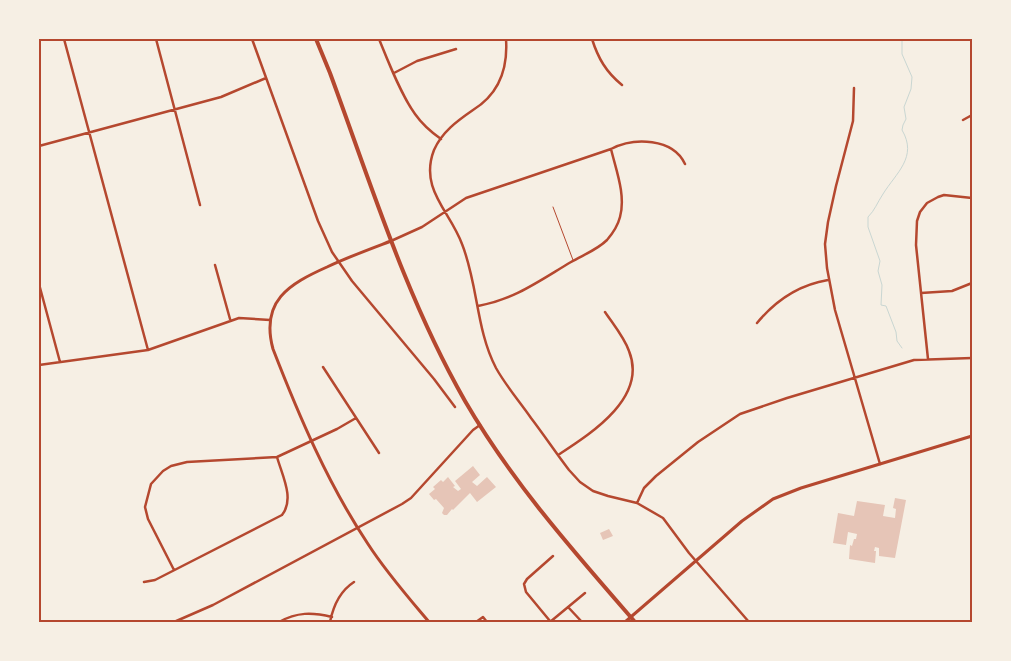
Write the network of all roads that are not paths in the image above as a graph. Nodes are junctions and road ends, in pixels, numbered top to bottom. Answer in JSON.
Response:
{"nodes":[{"id":1,"x":64,"y":39,"type":"edge"},
{"id":2,"x":156,"y":39,"type":"edge"},
{"id":3,"x":252,"y":39,"type":"edge"},
{"id":4,"x":316,"y":39,"type":"edge"},
{"id":5,"x":379,"y":39,"type":"edge"},
{"id":6,"x":506,"y":39,"type":"edge"},
{"id":7,"x":592,"y":39,"type":"edge"},
{"id":8,"x":456,"y":50,"type":"dead end"},
{"id":9,"x":394,"y":73,"type":"junction"},
{"id":10,"x":266,"y":78,"type":"junction"},
{"id":11,"x":622,"y":84,"type":"dead end"},
{"id":12,"x":854,"y":88,"type":"dead end"},
{"id":13,"x":174,"y":110,"type":"junction"},
{"id":14,"x":972,"y":115,"type":"edge"},
{"id":15,"x":963,"y":120,"type":"dead end"},
{"id":16,"x":90,"y":133,"type":"junction"},
{"id":17,"x":441,"y":138,"type":"junction"},
{"id":18,"x":39,"y":146,"type":"edge"},
{"id":19,"x":611,"y":149,"type":"junction"},
{"id":20,"x":685,"y":164,"type":"dead end"},
{"id":21,"x":972,"y":198,"type":"edge"},
{"id":22,"x":200,"y":205,"type":"dead end"},
{"id":23,"x":553,"y":207,"type":"dead end"},
{"id":24,"x":445,"y":212,"type":"junction"},
{"id":25,"x":391,"y":241,"type":"junction"},
{"id":26,"x":573,"y":261,"type":"junction"},
{"id":27,"x":338,"y":262,"type":"junction"},
{"id":28,"x":215,"y":265,"type":"dead end"},
{"id":29,"x":828,"y":280,"type":"junction"},
{"id":30,"x":972,"y":283,"type":"edge"},
{"id":31,"x":39,"y":284,"type":"edge"},
{"id":32,"x":922,"y":293,"type":"junction"},
{"id":33,"x":478,"y":306,"type":"junction"},
{"id":34,"x":605,"y":312,"type":"dead end"},
{"id":35,"x":230,"y":319,"type":"junction"},
{"id":36,"x":270,"y":320,"type":"junction"},
{"id":37,"x":757,"y":323,"type":"dead end"},
{"id":38,"x":148,"y":350,"type":"junction"},
{"id":39,"x":972,"y":358,"type":"edge"},
{"id":40,"x":928,"y":359,"type":"junction"},
{"id":41,"x":60,"y":362,"type":"junction"},
{"id":42,"x":39,"y":366,"type":"edge"},
{"id":43,"x":323,"y":367,"type":"dead end"},
{"id":44,"x":855,"y":378,"type":"junction"},
{"id":45,"x":455,"y":407,"type":"dead end"},
{"id":46,"x":356,"y":418,"type":"junction"},
{"id":47,"x":480,"y":426,"type":"junction"},
{"id":48,"x":972,"y":436,"type":"edge"},
{"id":49,"x":311,"y":441,"type":"junction"},
{"id":50,"x":379,"y":452,"type":"dead end"},
{"id":51,"x":558,"y":456,"type":"junction"},
{"id":52,"x":277,"y":457,"type":"junction"},
{"id":53,"x":880,"y":464,"type":"junction"},
{"id":54,"x":637,"y":502,"type":"junction"},
{"id":55,"x":357,"y":528,"type":"junction"},
{"id":56,"x":553,"y":556,"type":"dead end"},
{"id":57,"x":695,"y":560,"type":"junction"},
{"id":58,"x":174,"y":570,"type":"junction"},
{"id":59,"x":144,"y":582,"type":"dead end"},
{"id":60,"x":354,"y":582,"type":"dead end"},
{"id":61,"x":585,"y":592,"type":"dead end"},
{"id":62,"x":568,"y":607,"type":"junction"},
{"id":63,"x":332,"y":617,"type":"junction"},
{"id":64,"x":631,"y":617,"type":"junction"},
{"id":65,"x":174,"y":622,"type":"edge"},
{"id":66,"x":279,"y":622,"type":"edge"},
{"id":67,"x":330,"y":622,"type":"edge"},
{"id":68,"x":429,"y":622,"type":"edge"},
{"id":69,"x":476,"y":622,"type":"edge"},
{"id":70,"x":487,"y":622,"type":"edge"},
{"id":71,"x":550,"y":622,"type":"edge"},
{"id":72,"x":582,"y":622,"type":"edge"},
{"id":73,"x":625,"y":622,"type":"edge"},
{"id":74,"x":635,"y":622,"type":"edge"},
{"id":75,"x":749,"y":622,"type":"edge"}],
"edges":[{"from":1,"to":16,"type":"street"},
{"from":2,"to":13,"type":"street"},
{"from":3,"to":10,"type":"street"},
{"from":4,"to":25,"type":"main road"},
{"from":5,"to":9,"type":"street"},
{"from":6,"to":17,"type":"street"},
{"from":7,"to":11,"type":"street"},
{"from":8,"to":9,"type":"street"},
{"from":9,"to":17,"type":"street"},
{"from":10,"to":13,"type":"street"},
{"from":10,"to":27,"type":"street"},
{"from":12,"to":29,"type":"street"},
{"from":13,"to":16,"type":"street"},
{"from":13,"to":22,"type":"street"},
{"from":14,"to":15,"type":"street"},
{"from":16,"to":18,"type":"street"},
{"from":16,"to":38,"type":"street"},
{"from":17,"to":24,"type":"street"},
{"from":19,"to":20,"type":"street"},
{"from":19,"to":24,"type":"street"},
{"from":19,"to":26,"type":"street"},
{"from":21,"to":32,"type":"street"},
{"from":23,"to":26,"type":"lane"},
{"from":24,"to":25,"type":"street"},
{"from":24,"to":33,"type":"street"},
{"from":25,"to":27,"type":"street"},
{"from":25,"to":47,"type":"main road"},
{"from":26,"to":33,"type":"street"},
{"from":27,"to":36,"type":"street"},
{"from":27,"to":45,"type":"street"},
{"from":28,"to":35,"type":"street"},
{"from":29,"to":37,"type":"street"},
{"from":29,"to":44,"type":"street"},
{"from":30,"to":32,"type":"street"},
{"from":31,"to":41,"type":"street"},
{"from":32,"to":40,"type":"street"},
{"from":33,"to":51,"type":"street"},
{"from":34,"to":51,"type":"street"},
{"from":35,"to":36,"type":"street"},
{"from":35,"to":38,"type":"street"},
{"from":36,"to":49,"type":"street"},
{"from":38,"to":41,"type":"street"},
{"from":39,"to":40,"type":"street"},
{"from":40,"to":44,"type":"street"},
{"from":41,"to":42,"type":"street"},
{"from":43,"to":46,"type":"street"},
{"from":44,"to":53,"type":"street"},
{"from":44,"to":54,"type":"street"},
{"from":46,"to":49,"type":"street"},
{"from":46,"to":50,"type":"street"},
{"from":47,"to":55,"type":"street"},
{"from":47,"to":64,"type":"main road"},
{"from":48,"to":53,"type":"street"},
{"from":49,"to":52,"type":"street"},
{"from":49,"to":55,"type":"street"},
{"from":51,"to":54,"type":"street"},
{"from":52,"to":58,"type":"street"},
{"from":52,"to":58,"type":"street"},
{"from":53,"to":57,"type":"street"},
{"from":54,"to":57,"type":"street"},
{"from":55,"to":65,"type":"street"},
{"from":55,"to":68,"type":"street"},
{"from":56,"to":71,"type":"street"},
{"from":57,"to":64,"type":"street"},
{"from":57,"to":75,"type":"street"},
{"from":58,"to":59,"type":"street"},
{"from":60,"to":63,"type":"street"},
{"from":61,"to":62,"type":"street"},
{"from":62,"to":71,"type":"street"},
{"from":62,"to":72,"type":"street"},
{"from":63,"to":66,"type":"street"},
{"from":63,"to":67,"type":"street"},
{"from":64,"to":73,"type":"street"},
{"from":64,"to":74,"type":"main road"},
{"from":69,"to":70,"type":"street"}]}
